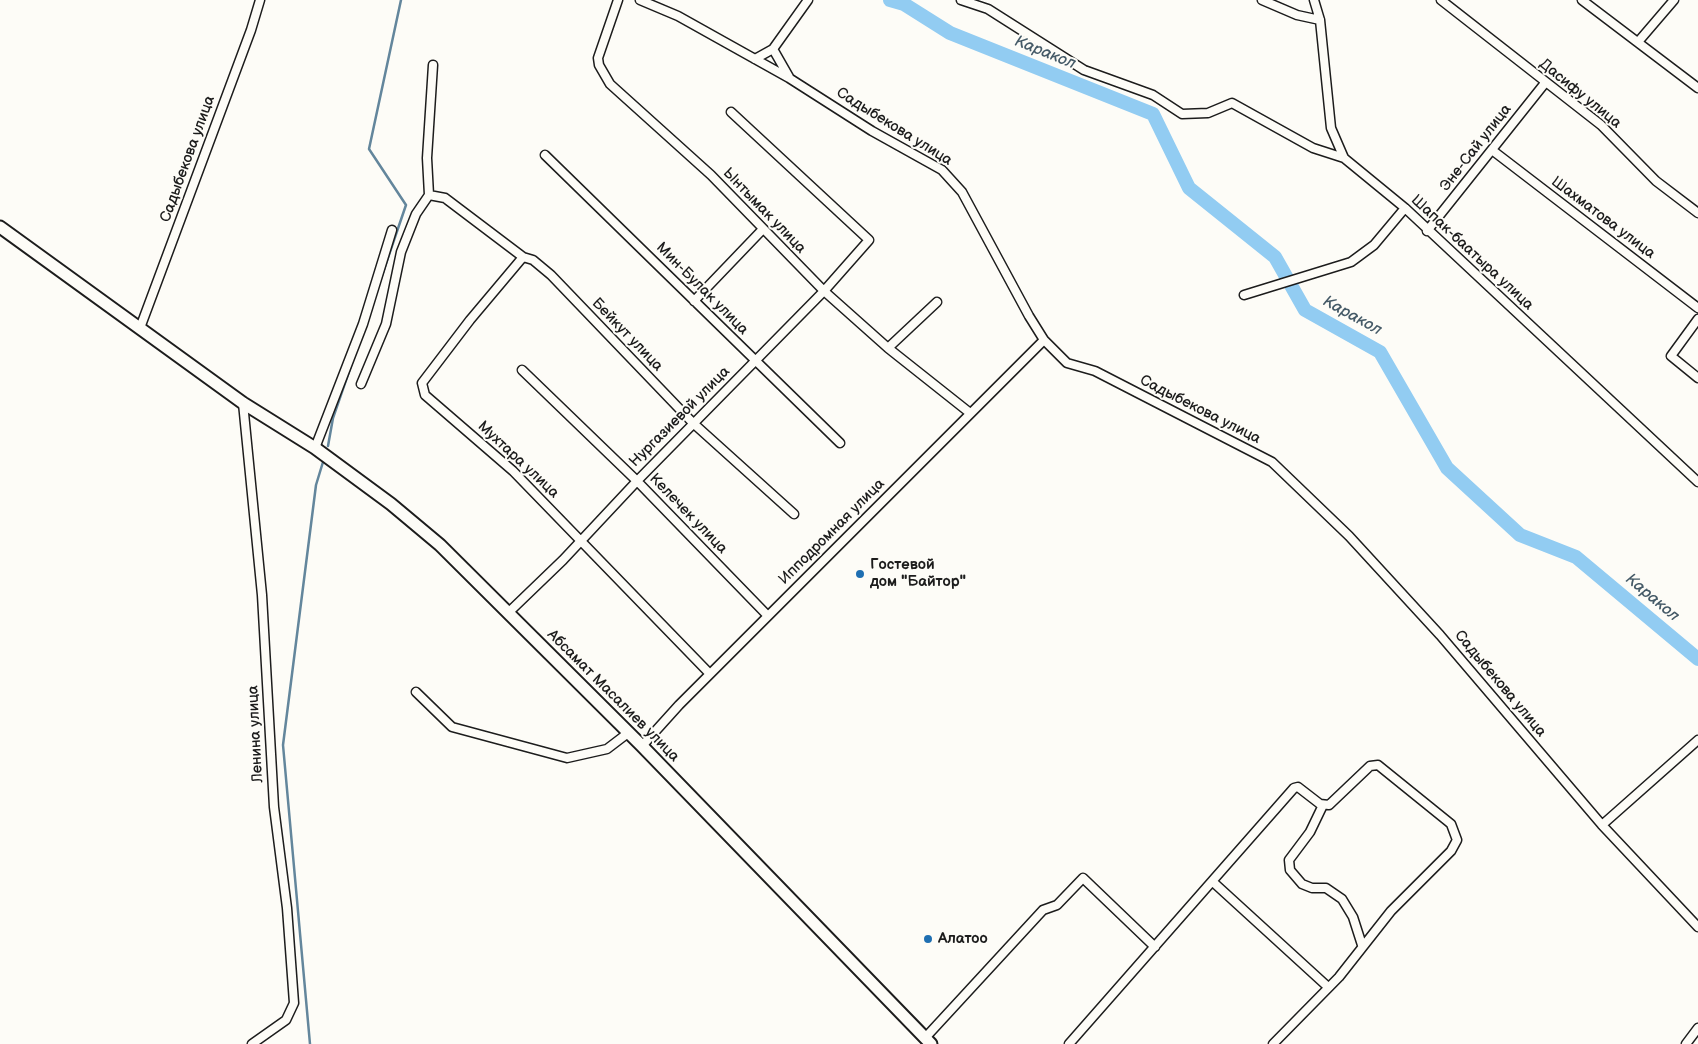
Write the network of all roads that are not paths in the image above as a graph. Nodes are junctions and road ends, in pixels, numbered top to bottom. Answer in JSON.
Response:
{"nodes":[{"id":1,"x":260,"y":0,"type":"edge"},
{"id":2,"x":618,"y":0,"type":"edge"},
{"id":3,"x":640,"y":0,"type":"edge"},
{"id":4,"x":808,"y":0,"type":"edge"},
{"id":5,"x":961,"y":0,"type":"edge"},
{"id":6,"x":1262,"y":0,"type":"edge"},
{"id":7,"x":1314,"y":0,"type":"edge"},
{"id":8,"x":1441,"y":0,"type":"edge"},
{"id":9,"x":1582,"y":0,"type":"edge"},
{"id":10,"x":1674,"y":0,"type":"edge"},
{"id":11,"x":1320,"y":20,"type":"junction"},
{"id":12,"x":1638,"y":42,"type":"junction"},
{"id":13,"x":773,"y":49,"type":"junction"},
{"id":14,"x":755,"y":59,"type":"junction"},
{"id":15,"x":433,"y":65,"type":"dead end"},
{"id":16,"x":789,"y":78,"type":"junction"},
{"id":17,"x":1545,"y":83,"type":"junction"},
{"id":18,"x":1698,"y":88,"type":"edge"},
{"id":19,"x":731,"y":112,"type":"dead end"},
{"id":20,"x":1492,"y":150,"type":"junction"},
{"id":21,"x":545,"y":155,"type":"dead end"},
{"id":22,"x":1344,"y":158,"type":"junction"},
{"id":23,"x":429,"y":195,"type":"junction"},
{"id":24,"x":1405,"y":208,"type":"junction"},
{"id":25,"x":1698,"y":213,"type":"edge"},
{"id":26,"x":0,"y":228,"type":"edge"},
{"id":27,"x":763,"y":229,"type":"junction"},
{"id":28,"x":392,"y":230,"type":"dead end"},
{"id":29,"x":1428,"y":231,"type":"junction"},
{"id":30,"x":523,"y":257,"type":"junction"},
{"id":31,"x":824,"y":291,"type":"junction"},
{"id":32,"x":1244,"y":295,"type":"dead end"},
{"id":33,"x":694,"y":300,"type":"junction"},
{"id":34,"x":937,"y":302,"type":"dead end"},
{"id":35,"x":1698,"y":308,"type":"edge"},
{"id":36,"x":1698,"y":319,"type":"edge"},
{"id":37,"x":140,"y":328,"type":"junction"},
{"id":38,"x":1044,"y":340,"type":"junction"},
{"id":39,"x":888,"y":348,"type":"junction"},
{"id":40,"x":754,"y":362,"type":"junction"},
{"id":41,"x":522,"y":370,"type":"dead end"},
{"id":42,"x":1698,"y":378,"type":"edge"},
{"id":43,"x":361,"y":384,"type":"dead end"},
{"id":44,"x":243,"y":403,"type":"junction"},
{"id":45,"x":970,"y":413,"type":"junction"},
{"id":46,"x":693,"y":423,"type":"junction"},
{"id":47,"x":840,"y":443,"type":"dead end"},
{"id":48,"x":315,"y":448,"type":"junction"},
{"id":49,"x":637,"y":481,"type":"junction"},
{"id":50,"x":1698,"y":482,"type":"edge"},
{"id":51,"x":794,"y":514,"type":"dead end"},
{"id":52,"x":580,"y":541,"type":"junction"},
{"id":53,"x":509,"y":612,"type":"junction"},
{"id":54,"x":768,"y":616,"type":"junction"},
{"id":55,"x":710,"y":674,"type":"junction"},
{"id":56,"x":416,"y":692,"type":"dead end"},
{"id":57,"x":628,"y":733,"type":"junction"},
{"id":58,"x":1698,"y":740,"type":"edge"},
{"id":59,"x":642,"y":746,"type":"junction"},
{"id":60,"x":1323,"y":805,"type":"junction"},
{"id":61,"x":1602,"y":825,"type":"junction"},
{"id":62,"x":1213,"y":882,"type":"junction"},
{"id":63,"x":1698,"y":928,"type":"edge"},
{"id":64,"x":1362,"y":945,"type":"junction"},
{"id":65,"x":1155,"y":947,"type":"junction"},
{"id":66,"x":1328,"y":987,"type":"junction"},
{"id":67,"x":1698,"y":1028,"type":"edge"},
{"id":68,"x":928,"y":1041,"type":"edge"},
{"id":69,"x":252,"y":1044,"type":"edge"},
{"id":70,"x":1069,"y":1044,"type":"edge"},
{"id":71,"x":1273,"y":1044,"type":"edge"},
{"id":72,"x":1686,"y":1044,"type":"edge"}],
"edges":[{"from":1,"to":37,"type":"street","name":"Садыбекова улица"},
{"from":2,"to":27,"type":"street","name":"Ынтымак улица"},
{"from":3,"to":14,"type":"street","name":"Садыбекова улица"},
{"from":4,"to":13,"type":"street"},
{"from":5,"to":22,"type":"street"},
{"from":6,"to":11,"type":"street"},
{"from":7,"to":11,"type":"street","name":"Шапак-баатыра улица"},
{"from":8,"to":17,"type":"street","name":"Дасифу улица"},
{"from":9,"to":12,"type":"street"},
{"from":10,"to":12,"type":"street"},
{"from":11,"to":22,"type":"street","name":"Шапак-баатыра улица"},
{"from":12,"to":18,"type":"street"},
{"from":13,"to":14,"type":"street"},
{"from":13,"to":16,"type":"street"},
{"from":14,"to":16,"type":"street","name":"Садыбекова улица"},
{"from":15,"to":23,"type":"street"},
{"from":16,"to":38,"type":"street","name":"Садыбекова улица"},
{"from":17,"to":20,"type":"street","name":"Эне-Сай улица"},
{"from":17,"to":25,"type":"street","name":"Дасифу улица"},
{"from":19,"to":31,"type":"street","name":"Нургазиевой улица"},
{"from":20,"to":29,"type":"street","name":"Эне-Сай улица"},
{"from":20,"to":35,"type":"street","name":"Шахматова улица"},
{"from":21,"to":33,"type":"street","name":"Мин-Булак улица"},
{"from":22,"to":24,"type":"street","name":"Шапак-баатыра улица"},
{"from":23,"to":30,"type":"street","name":"Бейкут улица"},
{"from":23,"to":43,"type":"street"},
{"from":24,"to":29,"type":"street","name":"Шапак-баатыра улица"},
{"from":24,"to":32,"type":"street"},
{"from":26,"to":37,"type":"street","name":"Абсамат Масалиев улица"},
{"from":27,"to":31,"type":"street","name":"Ынтымак улица"},
{"from":27,"to":33,"type":"street"},
{"from":28,"to":48,"type":"street"},
{"from":29,"to":50,"type":"street","name":"Шапак-баатыра улица"},
{"from":30,"to":46,"type":"street","name":"Бейкут улица"},
{"from":30,"to":52,"type":"street","name":"Мухтара улица"},
{"from":31,"to":39,"type":"street","name":"Ынтымак улица"},
{"from":31,"to":40,"type":"street","name":"Нургазиевой улица"},
{"from":33,"to":40,"type":"street","name":"Мин-Булак улица"},
{"from":34,"to":39,"type":"street"},
{"from":36,"to":42,"type":"street"},
{"from":37,"to":44,"type":"street","name":"Абсамат Масалиев улица"},
{"from":38,"to":45,"type":"street","name":"Ипподромная улица"},
{"from":38,"to":61,"type":"street","name":"Садыбекова улица"},
{"from":39,"to":45,"type":"street","name":"Ынтымак улица"},
{"from":40,"to":46,"type":"street","name":"Нургазиевой улица"},
{"from":40,"to":47,"type":"street","name":"Мин-Булак улица"},
{"from":41,"to":49,"type":"street","name":"Келечек улица"},
{"from":44,"to":48,"type":"street","name":"Абсамат Масалиев улица"},
{"from":44,"to":69,"type":"street","name":"Ленина улица"},
{"from":45,"to":54,"type":"street","name":"Ипподромная улица"},
{"from":46,"to":49,"type":"street","name":"Нургазиевой улица"},
{"from":46,"to":51,"type":"street","name":"Бейкут улица"},
{"from":48,"to":53,"type":"street","name":"Абсамат Масалиев улица"},
{"from":49,"to":52,"type":"street","name":"Нургазиевой улица"},
{"from":49,"to":54,"type":"street","name":"Келечек улица"},
{"from":52,"to":53,"type":"street","name":"Нургазиевой улица"},
{"from":52,"to":55,"type":"street","name":"Мухтара улица"},
{"from":53,"to":57,"type":"street","name":"Абсамат Масалиев улица"},
{"from":54,"to":55,"type":"street","name":"Ипподромная улица"},
{"from":55,"to":59,"type":"street","name":"Ипподромная улица"},
{"from":56,"to":57,"type":"street"},
{"from":57,"to":59,"type":"street","name":"Абсамат Масалиев улица"},
{"from":58,"to":61,"type":"street"},
{"from":59,"to":68,"type":"street","name":"Абсамат Масалиев улица"},
{"from":60,"to":62,"type":"street"},
{"from":60,"to":64,"type":"street"},
{"from":60,"to":64,"type":"street"},
{"from":61,"to":63,"type":"street","name":"Садыбекова улица"},
{"from":62,"to":65,"type":"street"},
{"from":62,"to":66,"type":"street"},
{"from":64,"to":66,"type":"street"},
{"from":65,"to":68,"type":"street"},
{"from":65,"to":70,"type":"street"},
{"from":66,"to":71,"type":"street"},
{"from":67,"to":72,"type":"street"}]}
